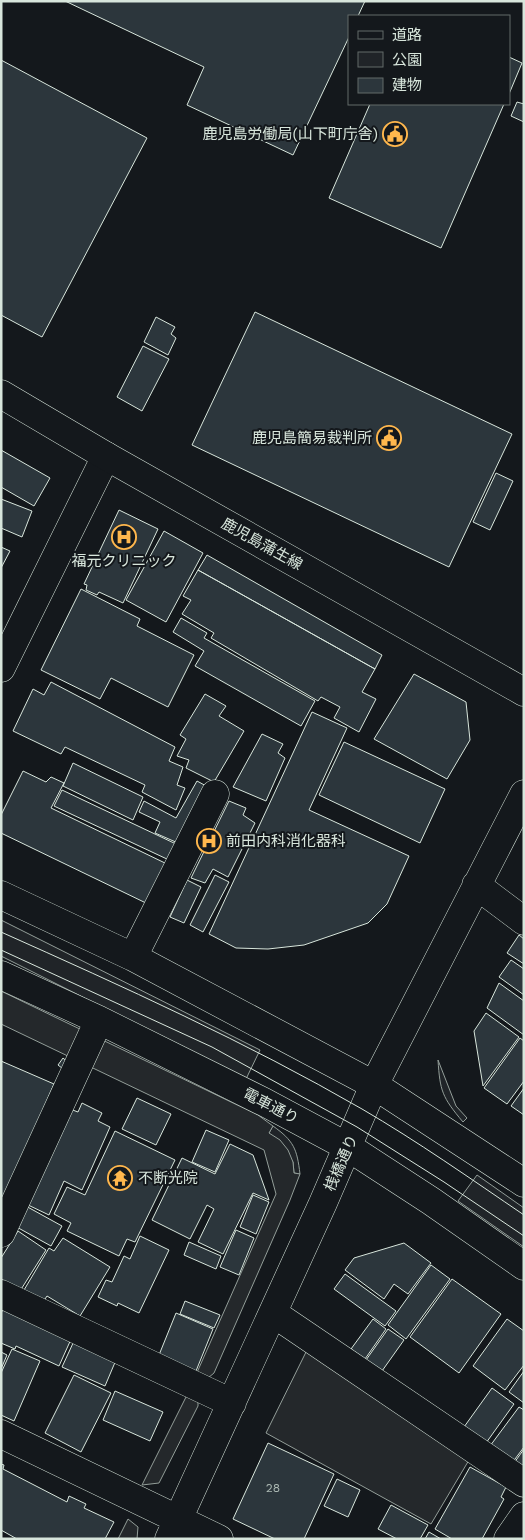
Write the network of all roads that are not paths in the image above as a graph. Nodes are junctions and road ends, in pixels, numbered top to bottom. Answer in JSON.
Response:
{"nodes":[{"id":1,"x":1,"y":394,"type":"edge"},
{"id":2,"x":106,"y":456,"type":"junction"},
{"id":3,"x":1,"y":668,"type":"edge"},
{"id":4,"x":524,"y":692,"type":"edge"},
{"id":5,"x":215,"y":794,"type":"dead end"},
{"id":6,"x":524,"y":794,"type":"edge"},
{"id":7,"x":476,"y":885,"type":"junction"},
{"id":8,"x":1,"y":894,"type":"edge"},
{"id":9,"x":524,"y":921,"type":"edge"},
{"id":10,"x":134,"y":957,"type":"junction"},
{"id":11,"x":1,"y":975,"type":"edge"},
{"id":12,"x":99,"y":1020,"type":"junction"},
{"id":13,"x":374,"y":1085,"type":"junction"},
{"id":14,"x":348,"y":1147,"type":"junction"},
{"id":15,"x":524,"y":1183,"type":"edge"},
{"id":16,"x":1,"y":1233,"type":"edge"},
{"id":17,"x":524,"y":1266,"type":"edge"},
{"id":18,"x":1,"y":1294,"type":"edge"},
{"id":19,"x":273,"y":1313,"type":"junction"},
{"id":20,"x":232,"y":1403,"type":"junction"},
{"id":21,"x":1,"y":1434,"type":"edge"},
{"id":22,"x":524,"y":1483,"type":"edge"},
{"id":23,"x":524,"y":1516,"type":"edge"},
{"id":24,"x":174,"y":1529,"type":"edge"},
{"id":25,"x":219,"y":1539,"type":"edge"},
{"id":26,"x":508,"y":1539,"type":"edge"}],
"edges":[{"from":1,"to":2,"type":"street","name":"鹿児島蒲生線"},
{"from":2,"to":3,"type":"street"},
{"from":2,"to":4,"type":"street","name":"鹿児島蒲生線"},
{"from":5,"to":10,"type":"street"},
{"from":6,"to":7,"type":"street","name":"桟橋通り"},
{"from":7,"to":9,"type":"street"},
{"from":7,"to":13,"type":"street","name":"桟橋通り"},
{"from":8,"to":10,"type":"street"},
{"from":10,"to":13,"type":"street"},
{"from":11,"to":12,"type":"street","name":"電車通り"},
{"from":12,"to":14,"type":"street","name":"電車通り"},
{"from":12,"to":16,"type":"street"},
{"from":13,"to":14,"type":"street","name":"桟橋通り"},
{"from":13,"to":15,"type":"street"},
{"from":14,"to":17,"type":"street","name":"電車通り"},
{"from":14,"to":19,"type":"street","name":"桟橋通り"},
{"from":18,"to":20,"type":"street"},
{"from":19,"to":20,"type":"street","name":"桟橋通り"},
{"from":19,"to":22,"type":"street"},
{"from":20,"to":24,"type":"street","name":"桟橋通り"},
{"from":21,"to":24,"type":"street"},
{"from":23,"to":26,"type":"street"},
{"from":24,"to":25,"type":"street"}]}
